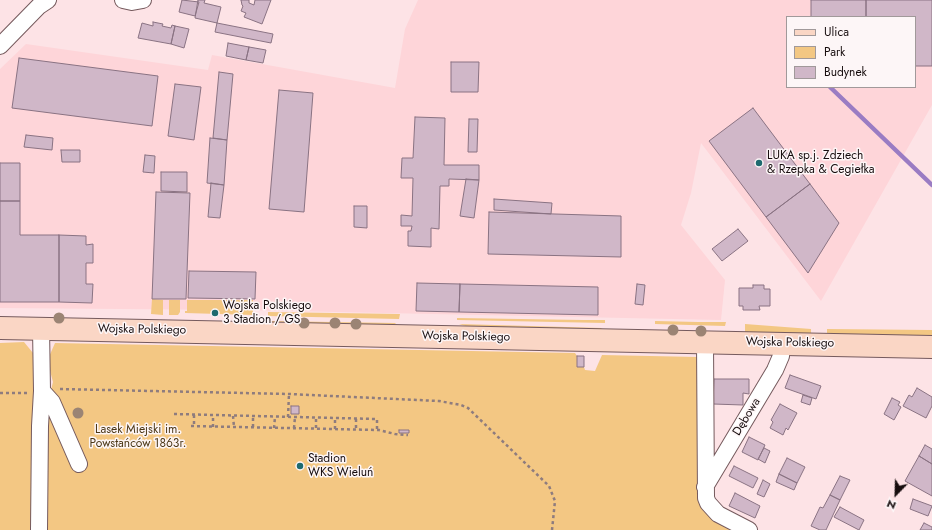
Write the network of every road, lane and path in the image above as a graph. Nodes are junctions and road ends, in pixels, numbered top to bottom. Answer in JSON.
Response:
{"nodes":[{"id":1,"x":48,"y":0,"type":"edge"},
{"id":2,"x":123,"y":0,"type":"edge"},
{"id":3,"x":143,"y":0,"type":"edge"},
{"id":4,"x":0,"y":46,"type":"edge"},
{"id":5,"x":0,"y":328,"type":"edge"},
{"id":6,"x":41,"y":328,"type":"junction"},
{"id":7,"x":705,"y":342,"type":"junction"},
{"id":8,"x":782,"y":343,"type":"junction"},
{"id":9,"x":932,"y":347,"type":"edge"},
{"id":10,"x":42,"y":391,"type":"junction"},
{"id":11,"x":0,"y":393,"type":"edge"},
{"id":12,"x":289,"y":394,"type":"junction"},
{"id":13,"x":174,"y":414,"type":"dead end"},
{"id":14,"x":194,"y":415,"type":"junction"},
{"id":15,"x":213,"y":415,"type":"junction"},
{"id":16,"x":234,"y":416,"type":"junction"},
{"id":17,"x":254,"y":416,"type":"junction"},
{"id":18,"x":275,"y":417,"type":"junction"},
{"id":19,"x":288,"y":417,"type":"junction"},
{"id":20,"x":294,"y":417,"type":"junction"},
{"id":21,"x":316,"y":418,"type":"junction"},
{"id":22,"x":334,"y":418,"type":"junction"},
{"id":23,"x":356,"y":418,"type":"junction"},
{"id":24,"x":213,"y":427,"type":"junction"},
{"id":25,"x":234,"y":427,"type":"junction"},
{"id":26,"x":253,"y":427,"type":"junction"},
{"id":27,"x":274,"y":428,"type":"junction"},
{"id":28,"x":294,"y":428,"type":"junction"},
{"id":29,"x":316,"y":428,"type":"junction"},
{"id":30,"x":334,"y":429,"type":"junction"},
{"id":31,"x":356,"y":429,"type":"junction"},
{"id":32,"x":377,"y":430,"type":"junction"},
{"id":33,"x":408,"y":435,"type":"dead end"},
{"id":34,"x":79,"y":464,"type":"dead end"},
{"id":35,"x":705,"y":487,"type":"junction"},
{"id":36,"x":39,"y":530,"type":"edge"},
{"id":37,"x":552,"y":530,"type":"edge"},
{"id":38,"x":750,"y":530,"type":"edge"}],
"edges":[{"from":1,"to":4,"type":"street"},
{"from":2,"to":3,"type":"street"},
{"from":5,"to":6,"type":"street","name":"Wojska Polskiego"},
{"from":6,"to":7,"type":"street","name":"Wojska Polskiego"},
{"from":6,"to":10,"type":"street"},
{"from":7,"to":8,"type":"street","name":"Wojska Polskiego"},
{"from":7,"to":35,"type":"street"},
{"from":8,"to":9,"type":"street","name":"Wojska Polskiego"},
{"from":8,"to":35,"type":"street","name":"Dębowa"},
{"from":10,"to":11,"type":"path"},
{"from":10,"to":12,"type":"path"},
{"from":10,"to":34,"type":"street"},
{"from":10,"to":36,"type":"street"},
{"from":12,"to":19,"type":"path"},
{"from":12,"to":37,"type":"path"},
{"from":13,"to":14,"type":"path"},
{"from":14,"to":15,"type":"path"},
{"from":14,"to":24,"type":"path"},
{"from":15,"to":16,"type":"path"},
{"from":15,"to":24,"type":"path"},
{"from":16,"to":17,"type":"path"},
{"from":16,"to":25,"type":"path"},
{"from":17,"to":18,"type":"path"},
{"from":17,"to":26,"type":"path"},
{"from":18,"to":19,"type":"path"},
{"from":18,"to":27,"type":"path"},
{"from":19,"to":20,"type":"path"},
{"from":20,"to":21,"type":"path"},
{"from":20,"to":28,"type":"path"},
{"from":21,"to":22,"type":"path"},
{"from":21,"to":29,"type":"path"},
{"from":22,"to":23,"type":"path"},
{"from":22,"to":30,"type":"path"},
{"from":23,"to":31,"type":"path"},
{"from":23,"to":32,"type":"path"},
{"from":24,"to":25,"type":"path"},
{"from":25,"to":26,"type":"path"},
{"from":26,"to":27,"type":"path"},
{"from":27,"to":28,"type":"path"},
{"from":28,"to":29,"type":"path"},
{"from":29,"to":30,"type":"path"},
{"from":30,"to":31,"type":"path"},
{"from":31,"to":32,"type":"path"},
{"from":32,"to":33,"type":"path"},
{"from":35,"to":38,"type":"street"}]}
